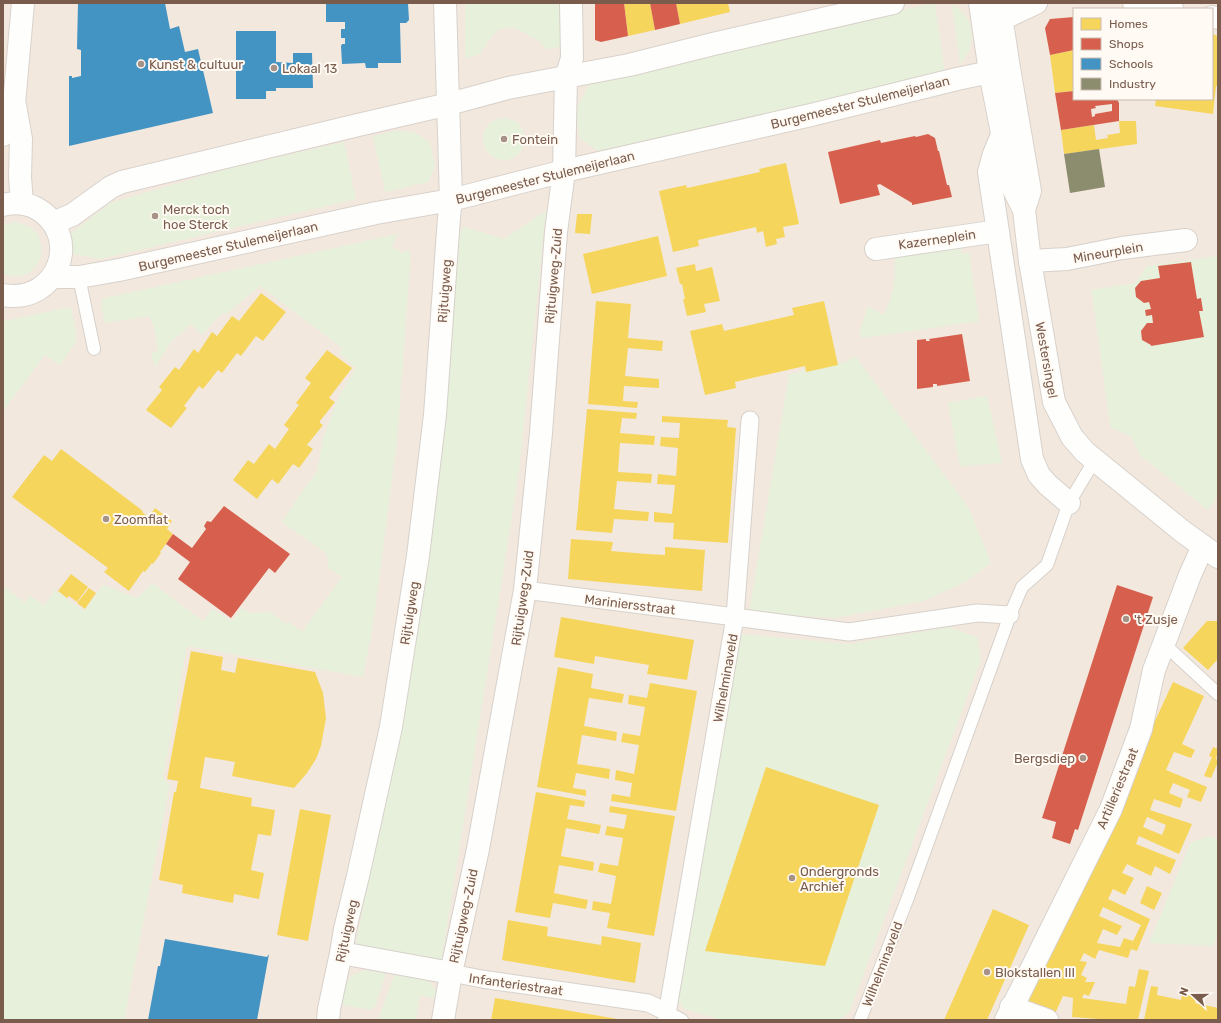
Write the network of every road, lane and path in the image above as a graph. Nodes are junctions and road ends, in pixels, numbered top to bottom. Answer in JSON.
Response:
{"nodes":[{"id":1,"x":23,"y":3,"type":"edge"},
{"id":2,"x":445,"y":3,"type":"edge"},
{"id":3,"x":571,"y":3,"type":"edge"},
{"id":4,"x":893,"y":3,"type":"edge"},
{"id":5,"x":1134,"y":3,"type":"edge"},
{"id":6,"x":1032,"y":4,"type":"edge"},
{"id":7,"x":1166,"y":8,"type":"edge"},
{"id":8,"x":991,"y":12,"type":"edge"},
{"id":9,"x":999,"y":70,"type":"junction"},
{"id":10,"x":566,"y":78,"type":"junction"},
{"id":11,"x":14,"y":104,"type":"junction"},
{"id":12,"x":449,"y":104,"type":"junction"},
{"id":13,"x":3,"y":135,"type":"edge"},
{"id":14,"x":1002,"y":135,"type":"junction"},
{"id":15,"x":564,"y":171,"type":"junction"},
{"id":16,"x":451,"y":200,"type":"junction"},
{"id":17,"x":13,"y":204,"type":"edge"},
{"id":18,"x":1024,"y":210,"type":"junction"},
{"id":19,"x":53,"y":223,"type":"junction"},
{"id":20,"x":998,"y":230,"type":"junction"},
{"id":21,"x":1186,"y":240,"type":"dead end"},
{"id":22,"x":876,"y":249,"type":"dead end"},
{"id":23,"x":1030,"y":262,"type":"junction"},
{"id":24,"x":52,"y":277,"type":"junction"},
{"id":25,"x":79,"y":277,"type":"junction"},
{"id":26,"x":3,"y":295,"type":"edge"},
{"id":27,"x":94,"y":349,"type":"dead end"},
{"id":28,"x":750,"y":420,"type":"dead end"},
{"id":29,"x":1094,"y":460,"type":"junction"},
{"id":30,"x":1069,"y":503,"type":"junction"},
{"id":31,"x":1211,"y":551,"type":"edge"},
{"id":32,"x":525,"y":590,"type":"junction"},
{"id":33,"x":1010,"y":615,"type":"junction"},
{"id":34,"x":735,"y":617,"type":"junction"},
{"id":35,"x":1164,"y":644,"type":"junction"},
{"id":36,"x":1218,"y":694,"type":"edge"},
{"id":37,"x":341,"y":952,"type":"junction"},
{"id":38,"x":451,"y":973,"type":"junction"},
{"id":39,"x":1009,"y":1013,"type":"edge"},
{"id":40,"x":666,"y":1016,"type":"edge"},
{"id":41,"x":328,"y":1020,"type":"edge"},
{"id":42,"x":444,"y":1020,"type":"edge"},
{"id":43,"x":682,"y":1020,"type":"edge"},
{"id":44,"x":860,"y":1020,"type":"edge"},
{"id":45,"x":1047,"y":1020,"type":"edge"}],
"edges":[{"from":1,"to":11,"type":"street"},
{"from":2,"to":12,"type":"street","name":"Rijtuigweg"},
{"from":3,"to":10,"type":"street","name":"Rijtuigweg-Zuid"},
{"from":4,"to":10,"type":"street"},
{"from":5,"to":7,"type":"street"},
{"from":6,"to":8,"type":"street"},
{"from":8,"to":9,"type":"street","name":"Westersingel"},
{"from":9,"to":14,"type":"street","name":"Westersingel"},
{"from":9,"to":15,"type":"street","name":"Burgemeester Stulemeijerlaan"},
{"from":9,"to":18,"type":"street","name":"Westersingel"},
{"from":10,"to":12,"type":"street"},
{"from":10,"to":15,"type":"street","name":"Rijtuigweg-Zuid"},
{"from":11,"to":13,"type":"street"},
{"from":11,"to":17,"type":"street"},
{"from":12,"to":16,"type":"street","name":"Rijtuigweg"},
{"from":12,"to":19,"type":"street"},
{"from":14,"to":18,"type":"street","name":"Westersingel"},
{"from":14,"to":20,"type":"street"},
{"from":15,"to":16,"type":"street","name":"Burgemeester Stulemeijerlaan"},
{"from":15,"to":32,"type":"street","name":"Rijtuigweg-Zuid"},
{"from":16,"to":25,"type":"street","name":"Burgemeester Stulemeijerlaan"},
{"from":16,"to":37,"type":"street","name":"Rijtuigweg"},
{"from":17,"to":19,"type":"street"},
{"from":18,"to":23,"type":"street","name":"Westersingel"},
{"from":19,"to":24,"type":"street"},
{"from":20,"to":22,"type":"street","name":"Kazerneplein"},
{"from":20,"to":30,"type":"street"},
{"from":21,"to":23,"type":"street","name":"Mineurplein"},
{"from":23,"to":29,"type":"street","name":"Westersingel"},
{"from":24,"to":25,"type":"street","name":"Burgemeester Stulemeijerlaan"},
{"from":24,"to":26,"type":"street"},
{"from":25,"to":27,"type":"lane"},
{"from":28,"to":34,"type":"street"},
{"from":29,"to":30,"type":"lane","name":"Wilhelminaveld"},
{"from":29,"to":31,"type":"street","name":"Westersingel"},
{"from":30,"to":33,"type":"lane","name":"Wilhelminaveld"},
{"from":31,"to":35,"type":"street","name":"Artilleriestraat"},
{"from":32,"to":34,"type":"street","name":"Mariniersstraat"},
{"from":32,"to":38,"type":"street","name":"Rijtuigweg-Zuid"},
{"from":33,"to":34,"type":"street","name":"Wilhelminaveld"},
{"from":33,"to":44,"type":"lane","name":"Wilhelminaveld"},
{"from":34,"to":40,"type":"street","name":"Wilhelminaveld"},
{"from":35,"to":36,"type":"lane"},
{"from":35,"to":39,"type":"street","name":"Artilleriestraat"},
{"from":37,"to":38,"type":"street","name":"Infanteriestraat"},
{"from":37,"to":41,"type":"street","name":"Rijtuigweg"},
{"from":38,"to":40,"type":"street","name":"Infanteriestraat"},
{"from":38,"to":42,"type":"street","name":"Rijtuigweg-Zuid"},
{"from":39,"to":45,"type":"street"},
{"from":40,"to":43,"type":"lane"}]}
